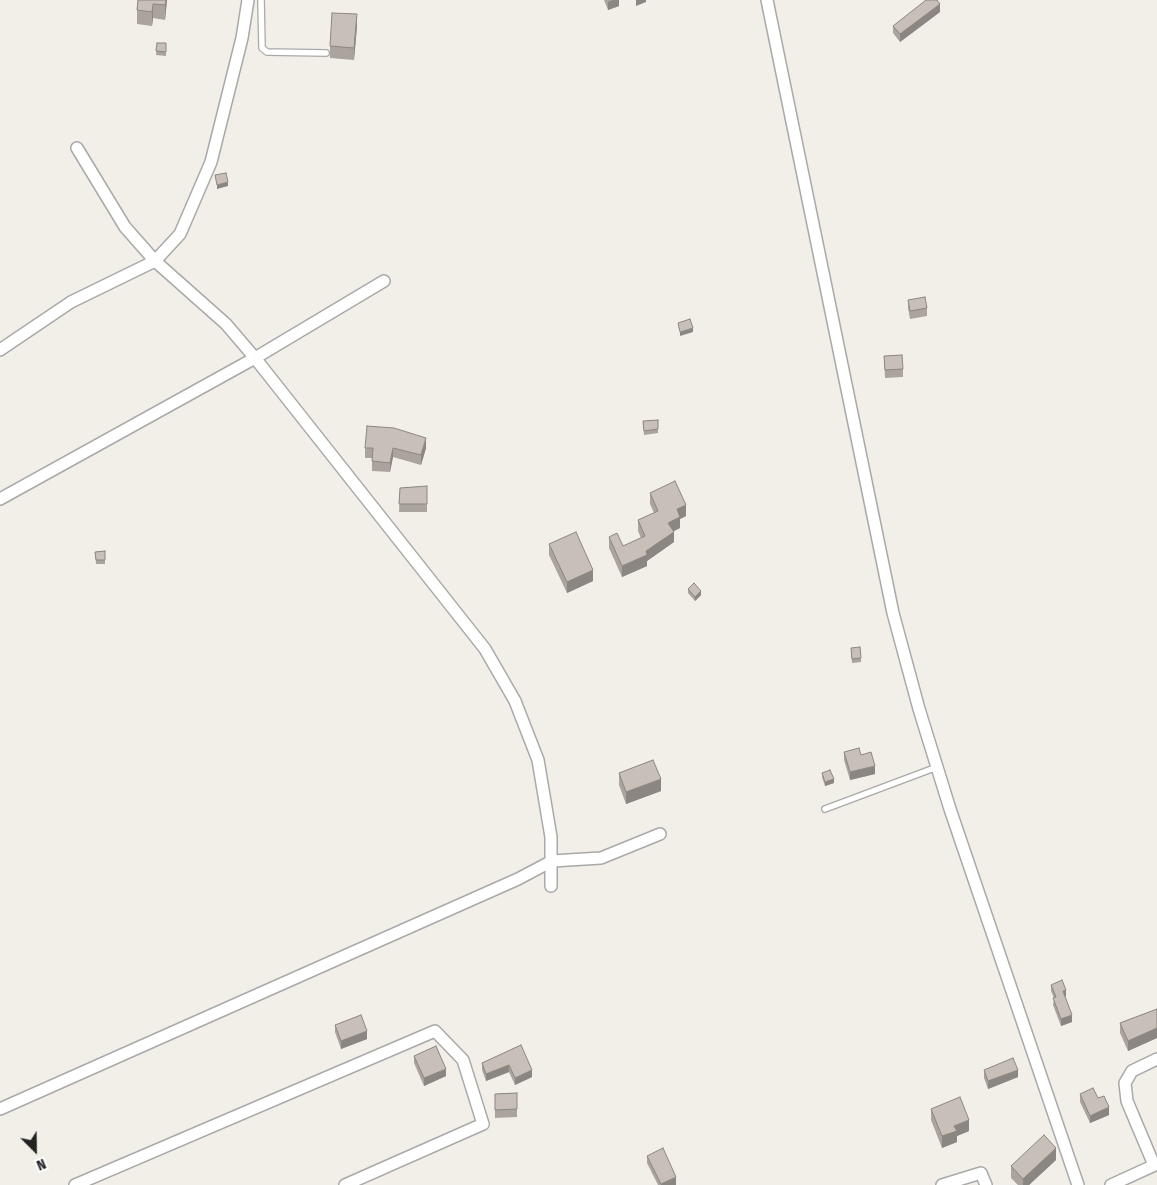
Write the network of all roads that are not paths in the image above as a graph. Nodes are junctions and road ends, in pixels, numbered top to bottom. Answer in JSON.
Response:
{"nodes":[{"id":1,"x":248,"y":0,"type":"edge"},
{"id":2,"x":260,"y":0,"type":"edge"},
{"id":3,"x":767,"y":0,"type":"edge"},
{"id":4,"x":326,"y":53,"type":"dead end"},
{"id":5,"x":77,"y":148,"type":"dead end"},
{"id":6,"x":155,"y":262,"type":"junction"},
{"id":7,"x":384,"y":281,"type":"dead end"},
{"id":8,"x":0,"y":350,"type":"edge"},
{"id":9,"x":255,"y":358,"type":"junction"},
{"id":10,"x":0,"y":498,"type":"edge"},
{"id":11,"x":937,"y":767,"type":"junction"},
{"id":12,"x":825,"y":810,"type":"dead end"},
{"id":13,"x":660,"y":834,"type":"dead end"},
{"id":14,"x":552,"y":861,"type":"junction"},
{"id":15,"x":551,"y":886,"type":"dead end"},
{"id":16,"x":1157,"y":1060,"type":"edge"},
{"id":17,"x":0,"y":1109,"type":"edge"},
{"id":18,"x":1156,"y":1165,"type":"edge"},
{"id":19,"x":75,"y":1185,"type":"edge"},
{"id":20,"x":345,"y":1185,"type":"edge"},
{"id":21,"x":942,"y":1185,"type":"edge"},
{"id":22,"x":986,"y":1185,"type":"edge"},
{"id":23,"x":1078,"y":1185,"type":"edge"},
{"id":24,"x":1111,"y":1185,"type":"edge"}],
"edges":[{"from":1,"to":6,"type":"street"},
{"from":2,"to":4,"type":"lane"},
{"from":3,"to":11,"type":"street"},
{"from":5,"to":6,"type":"street"},
{"from":6,"to":8,"type":"street"},
{"from":6,"to":9,"type":"street"},
{"from":7,"to":9,"type":"street"},
{"from":9,"to":10,"type":"street"},
{"from":9,"to":14,"type":"street"},
{"from":11,"to":12,"type":"lane"},
{"from":11,"to":23,"type":"street"},
{"from":13,"to":14,"type":"street"},
{"from":14,"to":15,"type":"street"},
{"from":14,"to":17,"type":"street"},
{"from":16,"to":18,"type":"street"},
{"from":18,"to":24,"type":"street"},
{"from":19,"to":20,"type":"street"},
{"from":21,"to":22,"type":"street"}]}
